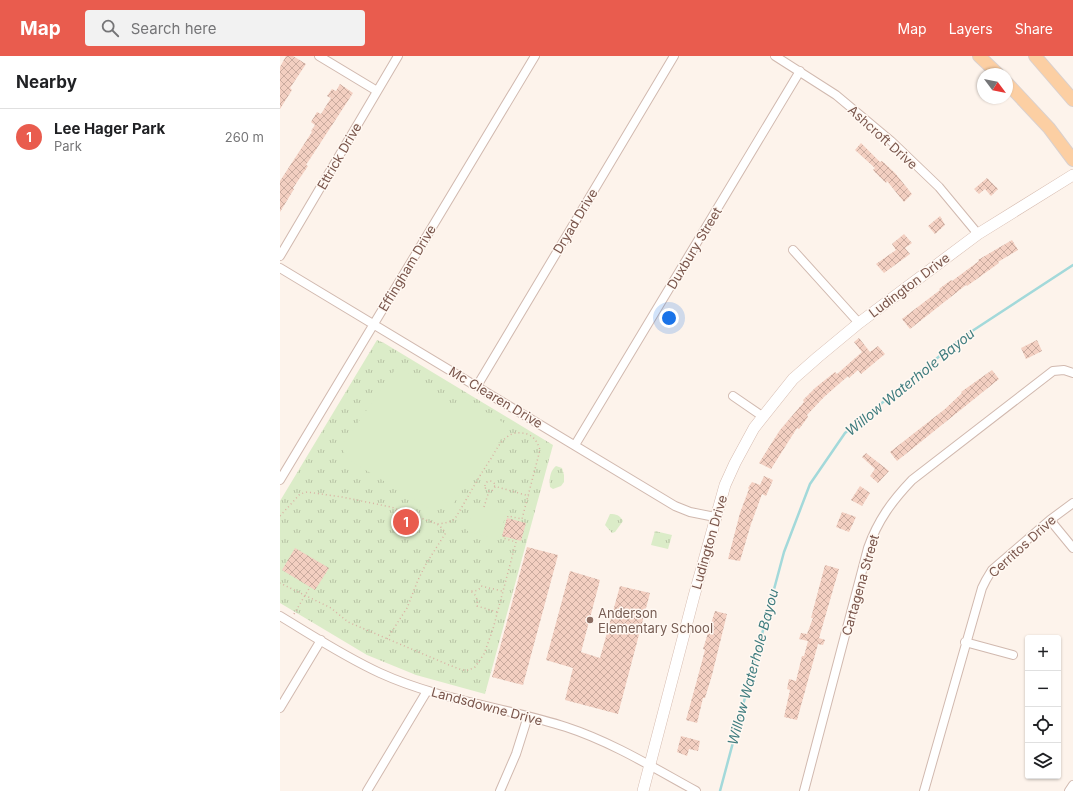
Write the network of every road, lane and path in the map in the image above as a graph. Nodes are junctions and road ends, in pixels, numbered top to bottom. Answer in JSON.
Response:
{"nodes":[{"id":1,"x":319,"y":56,"type":"edge"},
{"id":2,"x":398,"y":56,"type":"edge"},
{"id":3,"x":535,"y":56,"type":"edge"},
{"id":4,"x":674,"y":56,"type":"edge"},
{"id":5,"x":775,"y":56,"type":"edge"},
{"id":6,"x":979,"y":56,"type":"edge"},
{"id":7,"x":1035,"y":56,"type":"edge"},
{"id":8,"x":992,"y":68,"type":"edge"},
{"id":9,"x":800,"y":72,"type":"junction"},
{"id":10,"x":1013,"y":89,"type":"edge"},
{"id":11,"x":377,"y":91,"type":"junction"},
{"id":12,"x":1073,"y":100,"type":"edge"},
{"id":13,"x":1073,"y":160,"type":"edge"},
{"id":14,"x":1073,"y":175,"type":"edge"},
{"id":15,"x":978,"y":234,"type":"junction"},
{"id":16,"x":793,"y":250,"type":"dead end"},
{"id":17,"x":280,"y":256,"type":"edge"},
{"id":18,"x":280,"y":268,"type":"edge"},
{"id":19,"x":859,"y":323,"type":"junction"},
{"id":20,"x":374,"y":324,"type":"junction"},
{"id":21,"x":1073,"y":373,"type":"edge"},
{"id":22,"x":477,"y":386,"type":"junction"},
{"id":23,"x":733,"y":396,"type":"dead end"},
{"id":24,"x":762,"y":416,"type":"junction"},
{"id":25,"x":575,"y":445,"type":"junction"},
{"id":26,"x":280,"y":480,"type":"edge"},
{"id":27,"x":494,"y":486,"type":"junction"},
{"id":28,"x":489,"y":491,"type":"junction"},
{"id":29,"x":529,"y":496,"type":"junction"},
{"id":30,"x":1073,"y":502,"type":"edge"},
{"id":31,"x":484,"y":507,"type":"dead end"},
{"id":32,"x":280,"y":516,"type":"edge"},
{"id":33,"x":715,"y":517,"type":"junction"},
{"id":34,"x":1050,"y":520,"type":"junction"},
{"id":35,"x":437,"y":524,"type":"junction"},
{"id":36,"x":1073,"y":548,"type":"edge"},
{"id":37,"x":280,"y":584,"type":"edge"},
{"id":38,"x":310,"y":587,"type":"dead end"},
{"id":39,"x":503,"y":591,"type":"junction"},
{"id":40,"x":305,"y":595,"type":"junction"},
{"id":41,"x":497,"y":612,"type":"junction"},
{"id":42,"x":280,"y":616,"type":"edge"},
{"id":43,"x":289,"y":622,"type":"junction"},
{"id":44,"x":387,"y":639,"type":"junction"},
{"id":45,"x":321,"y":640,"type":"junction"},
{"id":46,"x":965,"y":642,"type":"junction"},
{"id":47,"x":1013,"y":655,"type":"dead end"},
{"id":48,"x":427,"y":691,"type":"junction"},
{"id":49,"x":280,"y":708,"type":"edge"},
{"id":50,"x":528,"y":716,"type":"junction"},
{"id":51,"x":650,"y":766,"type":"junction"},
{"id":52,"x":1073,"y":785,"type":"edge"},
{"id":53,"x":367,"y":791,"type":"edge"},
{"id":54,"x":500,"y":791,"type":"edge"},
{"id":55,"x":643,"y":791,"type":"edge"},
{"id":56,"x":696,"y":791,"type":"edge"},
{"id":57,"x":804,"y":791,"type":"edge"},
{"id":58,"x":924,"y":791,"type":"edge"},
{"id":59,"x":1069,"y":791,"type":"edge"}],
"edges":[{"from":1,"to":11,"type":"street"},
{"from":2,"to":11,"type":"street","name":"Ettrick Drive"},
{"from":3,"to":20,"type":"street","name":"Effingham Drive"},
{"from":4,"to":22,"type":"street","name":"Dryad Drive"},
{"from":5,"to":9,"type":"street","name":"Ashcroft Drive"},
{"from":6,"to":8,"type":"main road"},
{"from":7,"to":12,"type":"main road"},
{"from":9,"to":15,"type":"street","name":"Ashcroft Drive"},
{"from":9,"to":25,"type":"street","name":"Duxbury Street"},
{"from":10,"to":13,"type":"main road"},
{"from":11,"to":17,"type":"street","name":"Ettrick Drive"},
{"from":14,"to":15,"type":"street","name":"Ludington Drive"},
{"from":15,"to":19,"type":"street","name":"Ludington Drive"},
{"from":16,"to":19,"type":"street"},
{"from":18,"to":20,"type":"street","name":"Mc Clearen Drive"},
{"from":19,"to":24,"type":"street","name":"Ludington Drive"},
{"from":20,"to":22,"type":"street","name":"Mc Clearen Drive"},
{"from":20,"to":26,"type":"street","name":"Effingham Drive"},
{"from":21,"to":57,"type":"street","name":"Cartagena Street"},
{"from":22,"to":25,"type":"street","name":"Mc Clearen Drive"},
{"from":23,"to":24,"type":"street"},
{"from":24,"to":33,"type":"street","name":"Ludington Drive"},
{"from":25,"to":33,"type":"street","name":"Mc Clearen Drive"},
{"from":27,"to":28,"type":"path"},
{"from":27,"to":28,"type":"path"},
{"from":27,"to":29,"type":"path"},
{"from":28,"to":31,"type":"path"},
{"from":29,"to":35,"type":"path"},
{"from":29,"to":39,"type":"path"},
{"from":30,"to":34,"type":"street","name":"Cerritos Drive"},
{"from":32,"to":35,"type":"path"},
{"from":33,"to":51,"type":"street","name":"Ludington Drive"},
{"from":34,"to":36,"type":"street"},
{"from":34,"to":46,"type":"street","name":"Cerritos Drive"},
{"from":35,"to":44,"type":"path"},
{"from":37,"to":40,"type":"path"},
{"from":38,"to":40,"type":"path"},
{"from":39,"to":41,"type":"path"},
{"from":39,"to":41,"type":"path"},
{"from":40,"to":43,"type":"path"},
{"from":40,"to":44,"type":"path"},
{"from":41,"to":44,"type":"path"},
{"from":42,"to":43,"type":"street","name":"Landsdowne Drive"},
{"from":43,"to":45,"type":"street","name":"Landsdowne Drive"},
{"from":45,"to":48,"type":"street","name":"Landsdowne Drive"},
{"from":45,"to":49,"type":"street"},
{"from":46,"to":47,"type":"street"},
{"from":46,"to":58,"type":"street","name":"Cerritos Drive"},
{"from":48,"to":50,"type":"street","name":"Landsdowne Drive"},
{"from":48,"to":53,"type":"street"},
{"from":50,"to":51,"type":"street","name":"Landsdowne Drive"},
{"from":50,"to":54,"type":"street"},
{"from":51,"to":55,"type":"street","name":"Ludington Drive"},
{"from":51,"to":56,"type":"street","name":"Landsdowne Drive"},
{"from":52,"to":59,"type":"street"}]}
